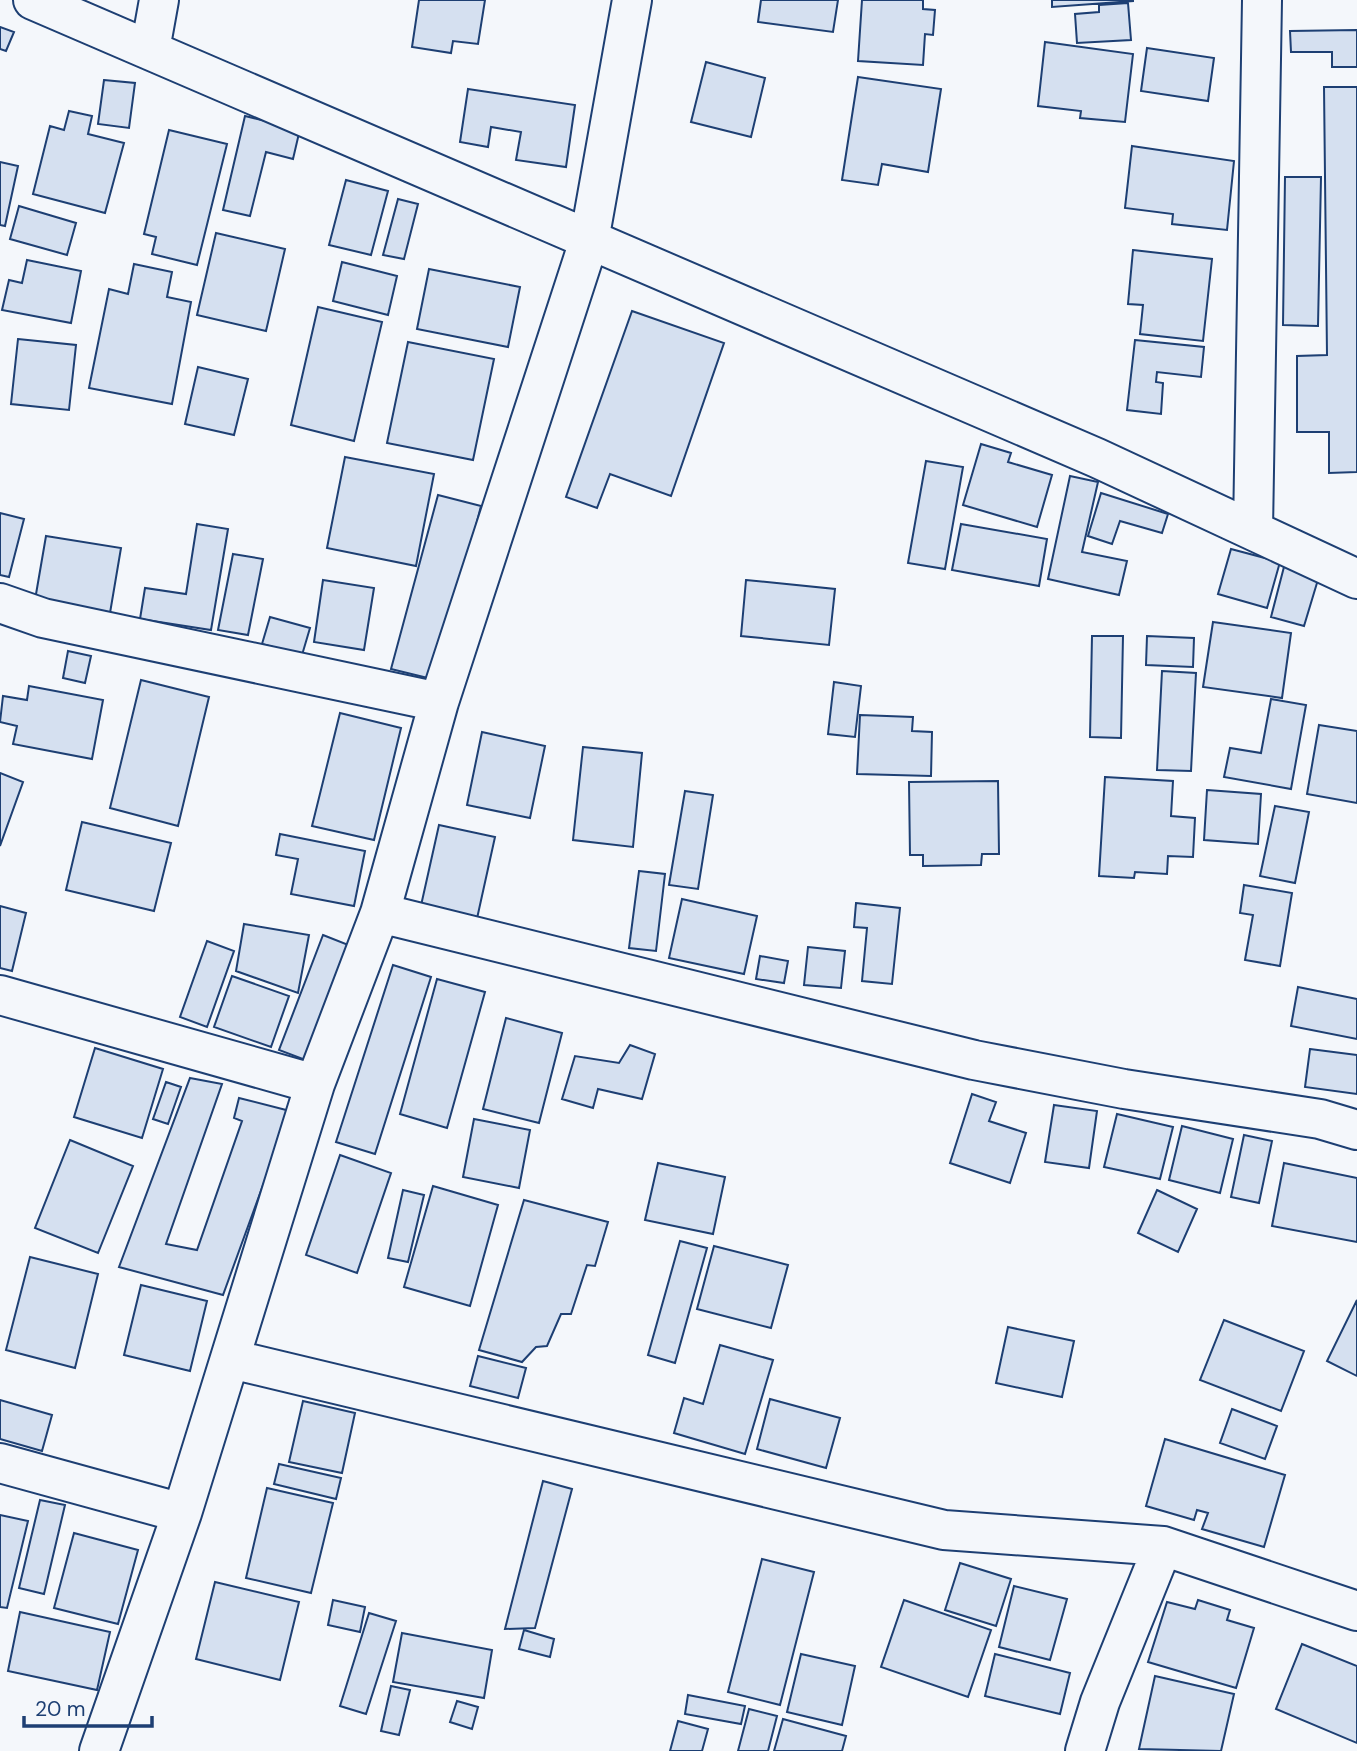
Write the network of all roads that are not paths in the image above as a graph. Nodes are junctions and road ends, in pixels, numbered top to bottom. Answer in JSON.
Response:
{"nodes":[{"id":1,"x":33,"y":0,"type":"edge"},
{"id":2,"x":159,"y":0,"type":"edge"},
{"id":3,"x":632,"y":0,"type":"edge"},
{"id":4,"x":1262,"y":0,"type":"edge"},
{"id":5,"x":150,"y":50,"type":"junction"},
{"id":6,"x":589,"y":241,"type":"junction"},
{"id":7,"x":1253,"y":530,"type":"junction"},
{"id":8,"x":1357,"y":579,"type":"edge"},
{"id":9,"x":0,"y":603,"type":"edge"},
{"id":10,"x":439,"y":702,"type":"junction"},
{"id":11,"x":380,"y":913,"type":"junction"},
{"id":12,"x":0,"y":995,"type":"edge"},
{"id":13,"x":315,"y":1084,"type":"junction"},
{"id":14,"x":1357,"y":1130,"type":"edge"},
{"id":15,"x":232,"y":1359,"type":"junction"},
{"id":16,"x":0,"y":1463,"type":"edge"},
{"id":17,"x":182,"y":1513,"type":"junction"},
{"id":18,"x":1163,"y":1546,"type":"junction"},
{"id":19,"x":1357,"y":1611,"type":"edge"},
{"id":20,"x":99,"y":1751,"type":"edge"},
{"id":21,"x":1085,"y":1751,"type":"edge"}],
"edges":[{"from":1,"to":5,"type":"street"},
{"from":2,"to":5,"type":"street"},
{"from":3,"to":6,"type":"street"},
{"from":4,"to":7,"type":"street"},
{"from":5,"to":6,"type":"street"},
{"from":6,"to":7,"type":"street"},
{"from":6,"to":10,"type":"street"},
{"from":7,"to":8,"type":"street"},
{"from":9,"to":10,"type":"street"},
{"from":10,"to":11,"type":"street"},
{"from":11,"to":13,"type":"street"},
{"from":11,"to":14,"type":"street"},
{"from":12,"to":13,"type":"street"},
{"from":13,"to":15,"type":"street"},
{"from":15,"to":17,"type":"street"},
{"from":15,"to":18,"type":"street"},
{"from":16,"to":17,"type":"street"},
{"from":17,"to":20,"type":"street"},
{"from":18,"to":19,"type":"street"},
{"from":18,"to":21,"type":"street"}]}
